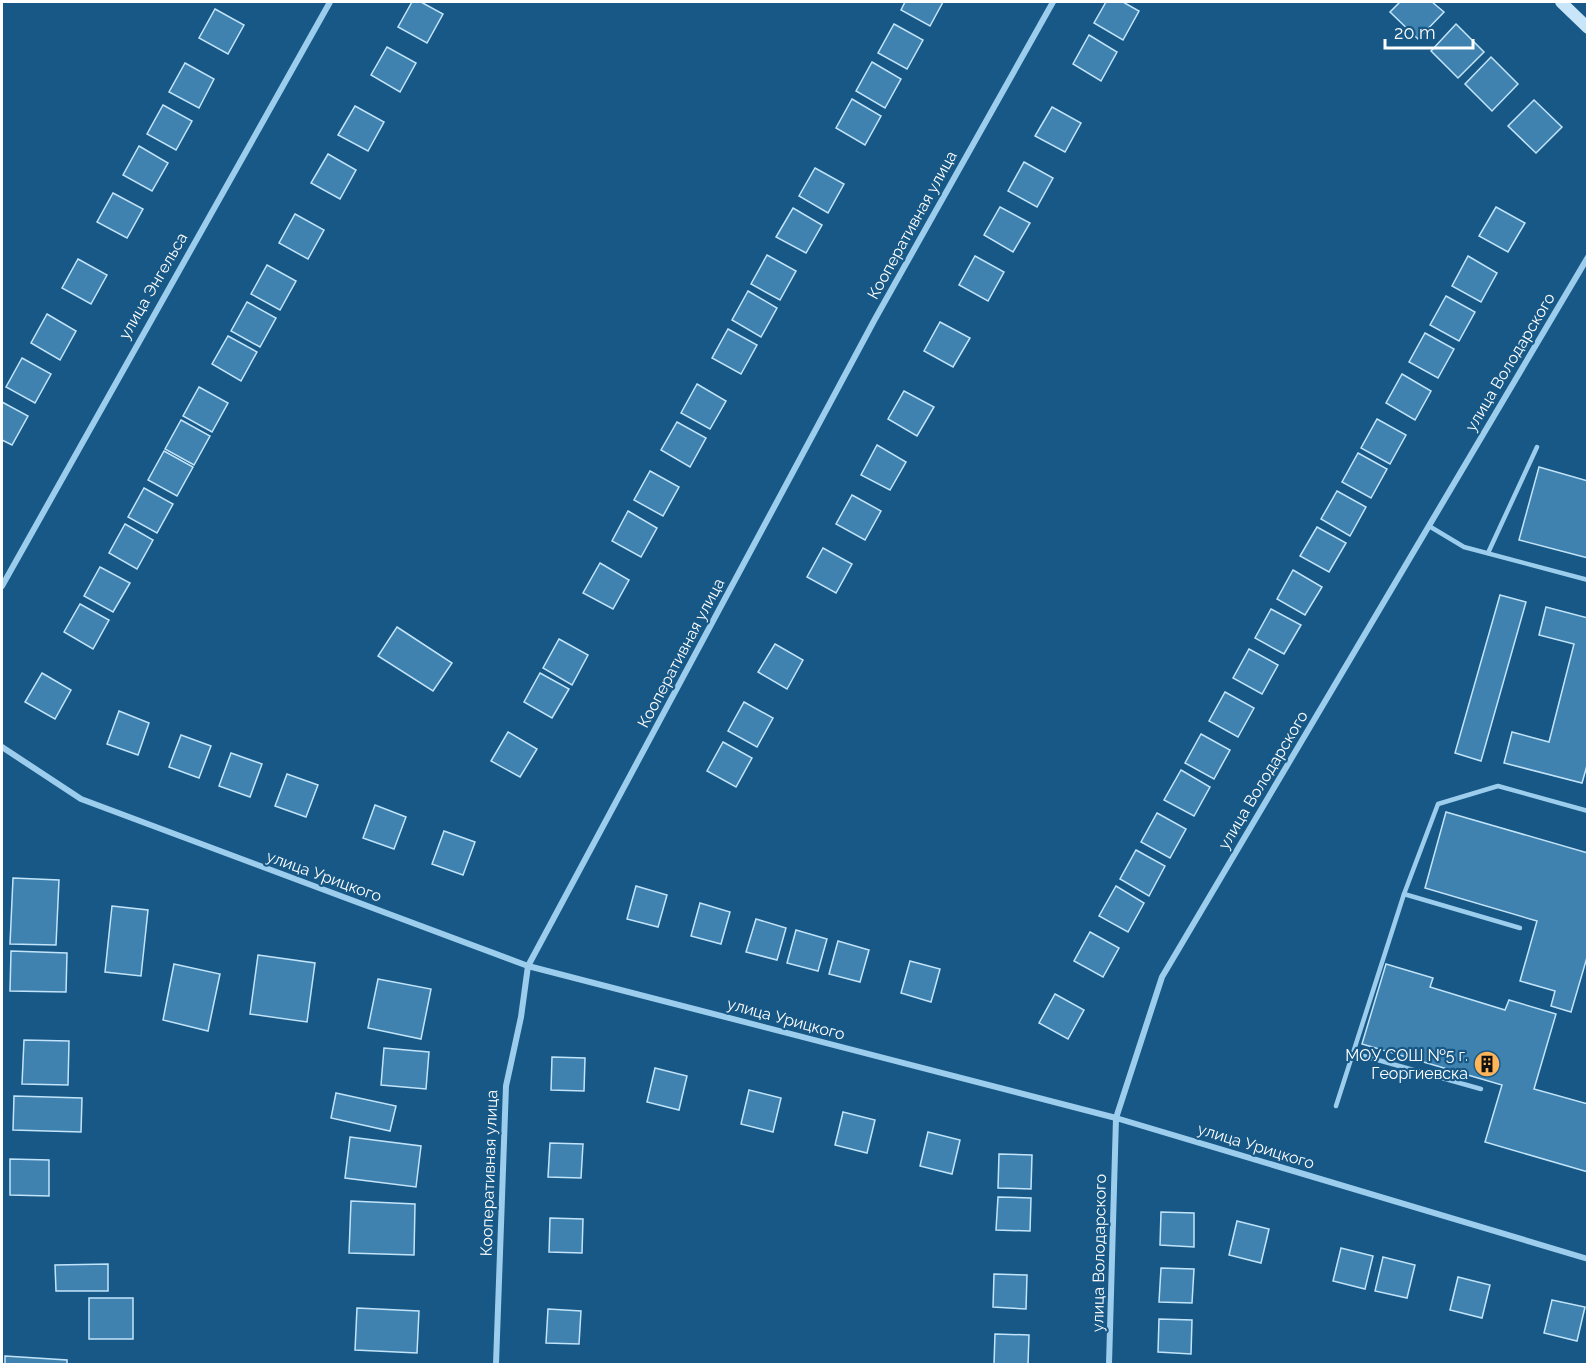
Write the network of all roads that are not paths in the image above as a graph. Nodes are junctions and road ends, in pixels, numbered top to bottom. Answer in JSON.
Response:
{"nodes":[{"id":1,"x":330,"y":2,"type":"edge"},
{"id":2,"x":1053,"y":2,"type":"edge"},
{"id":3,"x":1562,"y":2,"type":"edge"},
{"id":4,"x":1587,"y":28,"type":"edge"},
{"id":5,"x":1587,"y":257,"type":"edge"},
{"id":6,"x":1537,"y":447,"type":"dead end"},
{"id":7,"x":1429,"y":526,"type":"junction"},
{"id":8,"x":1488,"y":553,"type":"junction"},
{"id":9,"x":1587,"y":580,"type":"edge"},
{"id":10,"x":2,"y":586,"type":"edge"},
{"id":11,"x":2,"y":747,"type":"edge"},
{"id":12,"x":1587,"y":811,"type":"edge"},
{"id":13,"x":1404,"y":894,"type":"junction"},
{"id":14,"x":1520,"y":928,"type":"dead end"},
{"id":15,"x":528,"y":966,"type":"junction"},
{"id":16,"x":1353,"y":1053,"type":"junction"},
{"id":17,"x":1481,"y":1089,"type":"dead end"},
{"id":18,"x":1336,"y":1106,"type":"dead end"},
{"id":19,"x":1116,"y":1118,"type":"junction"},
{"id":20,"x":1587,"y":1259,"type":"edge"},
{"id":21,"x":496,"y":1365,"type":"edge"},
{"id":22,"x":1109,"y":1365,"type":"edge"}],
"edges":[{"from":1,"to":10,"type":"street","name":"улица Энгельса"},
{"from":2,"to":15,"type":"street","name":"Кооперативная улица"},
{"from":3,"to":4,"type":"street"},
{"from":5,"to":7,"type":"street","name":"улица Володарского"},
{"from":6,"to":8,"type":"lane"},
{"from":7,"to":8,"type":"lane"},
{"from":7,"to":19,"type":"street","name":"улица Володарского"},
{"from":8,"to":9,"type":"lane"},
{"from":11,"to":15,"type":"street","name":"улица Урицкого"},
{"from":12,"to":13,"type":"lane"},
{"from":13,"to":14,"type":"lane"},
{"from":13,"to":16,"type":"lane"},
{"from":15,"to":19,"type":"street","name":"улица Урицкого"},
{"from":15,"to":21,"type":"street","name":"Кооперативная улица"},
{"from":16,"to":17,"type":"lane"},
{"from":16,"to":18,"type":"lane"},
{"from":19,"to":20,"type":"street","name":"улица Урицкого"},
{"from":19,"to":22,"type":"street","name":"улица Володарского"}]}
